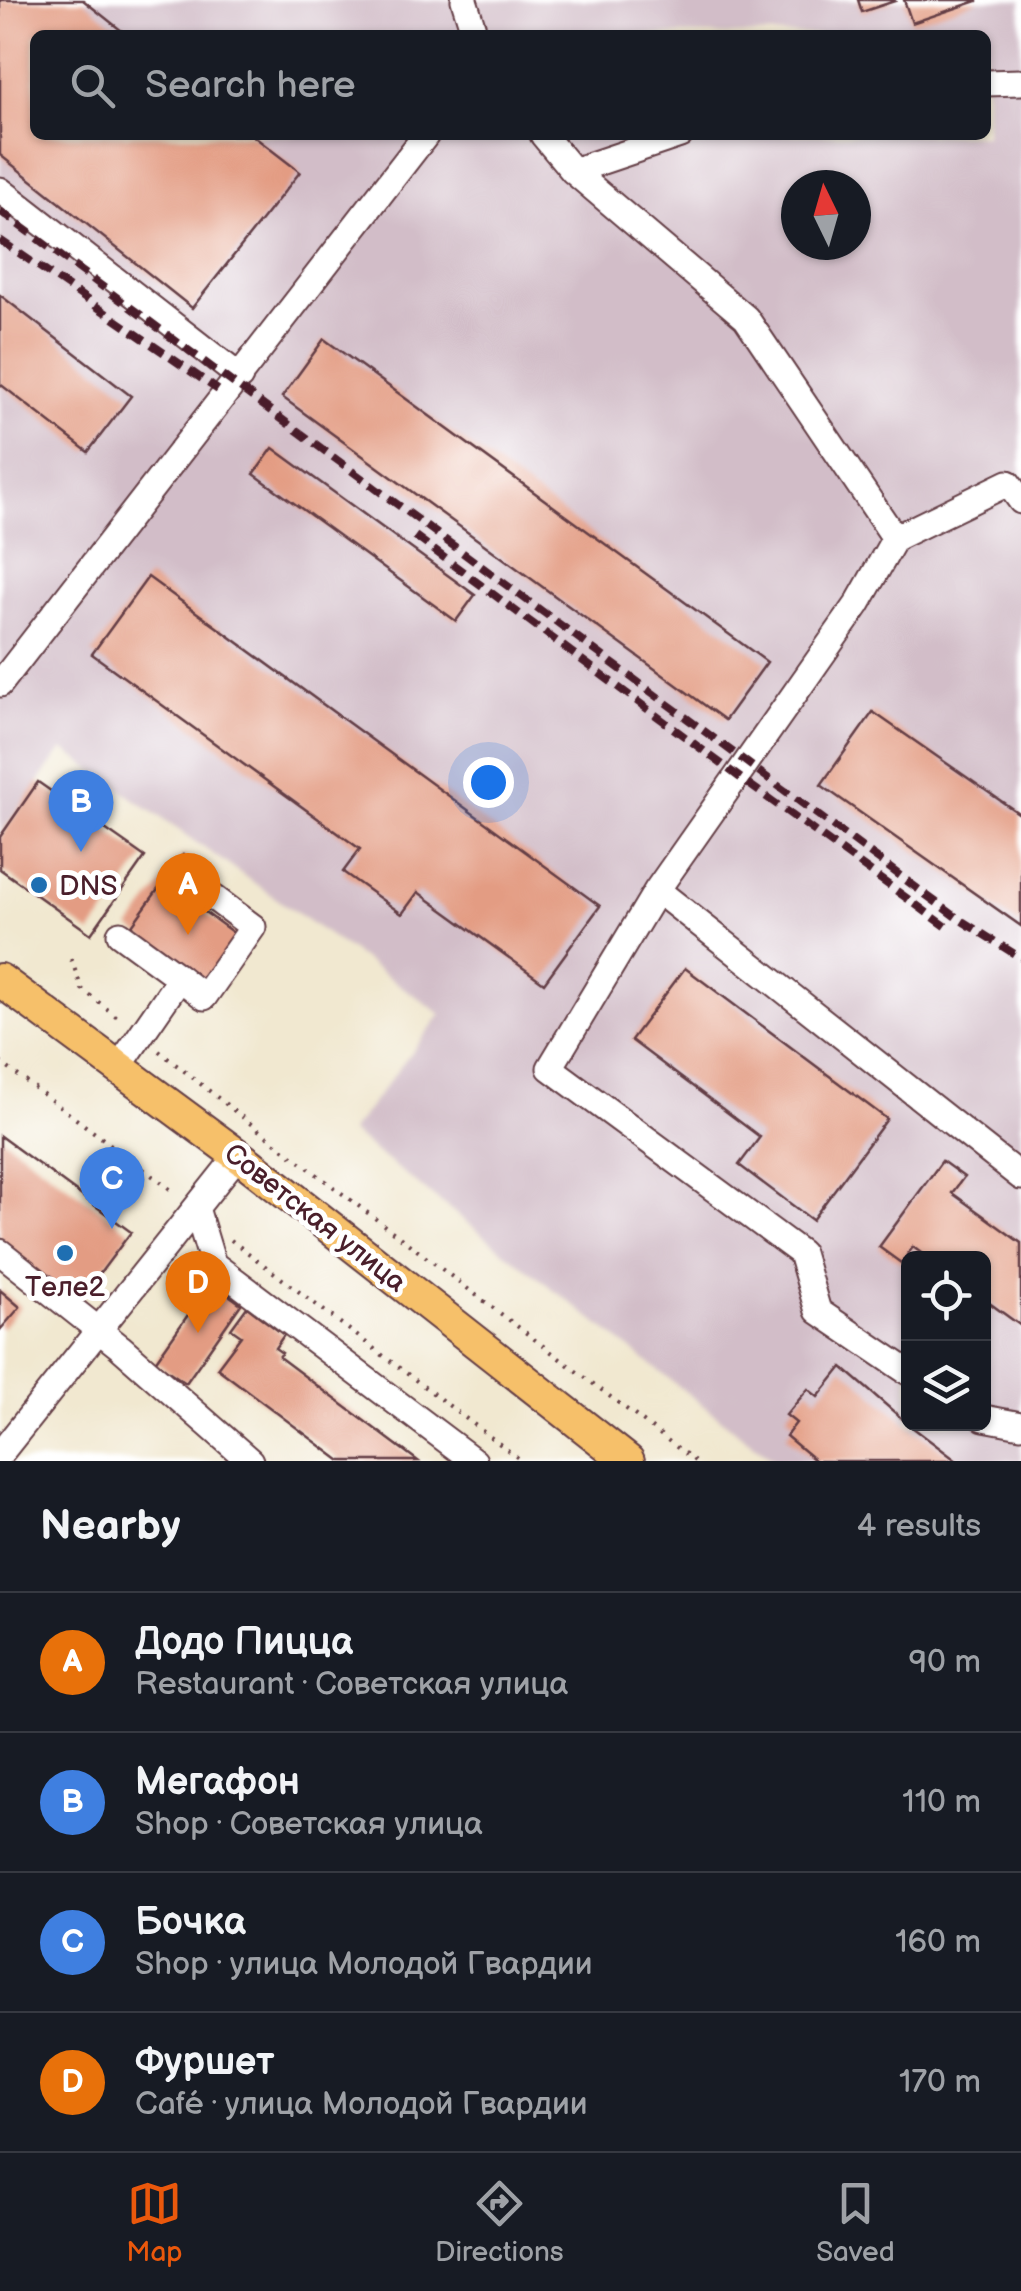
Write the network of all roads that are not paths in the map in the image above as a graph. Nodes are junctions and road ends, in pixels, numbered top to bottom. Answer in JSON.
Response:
{"nodes":[{"id":1,"x":464,"y":0,"type":"edge"},
{"id":2,"x":473,"y":30,"type":"edge"},
{"id":3,"x":1021,"y":82,"type":"edge"},
{"id":4,"x":991,"y":83,"type":"edge"},
{"id":5,"x":422,"y":140,"type":"edge"},
{"id":6,"x":547,"y":140,"type":"edge"},
{"id":7,"x":665,"y":140,"type":"edge"},
{"id":8,"x":573,"y":171,"type":"junction"},
{"id":9,"x":0,"y":190,"type":"edge"},
{"id":10,"x":240,"y":376,"type":"junction"},
{"id":11,"x":1017,"y":487,"type":"edge"},
{"id":12,"x":895,"y":538,"type":"junction"},
{"id":13,"x":0,"y":684,"type":"edge"},
{"id":14,"x":657,"y":890,"type":"junction"},
{"id":15,"x":214,"y":898,"type":"dead end"},
{"id":16,"x":120,"y":934,"type":"dead end"},
{"id":17,"x":180,"y":978,"type":"junction"},
{"id":18,"x":0,"y":980,"type":"edge"},
{"id":19,"x":118,"y":1068,"type":"junction"},
{"id":20,"x":238,"y":1155,"type":"junction"},
{"id":21,"x":1021,"y":1176,"type":"edge"},
{"id":22,"x":196,"y":1208,"type":"junction"},
{"id":23,"x":0,"y":1252,"type":"edge"},
{"id":24,"x":99,"y":1329,"type":"junction"},
{"id":25,"x":901,"y":1367,"type":"edge"},
{"id":26,"x":991,"y":1419,"type":"edge"},
{"id":27,"x":1021,"y":1425,"type":"edge"},
{"id":28,"x":0,"y":1454,"type":"edge"},
{"id":29,"x":250,"y":1461,"type":"edge"},
{"id":30,"x":474,"y":1461,"type":"edge"},
{"id":31,"x":628,"y":1461,"type":"edge"}],
"edges":[{"from":1,"to":2,"type":"street"},
{"from":3,"to":4,"type":"street"},
{"from":5,"to":10,"type":"street"},
{"from":6,"to":8,"type":"street"},
{"from":7,"to":8,"type":"street"},
{"from":8,"to":12,"type":"street"},
{"from":9,"to":10,"type":"street"},
{"from":10,"to":13,"type":"street"},
{"from":11,"to":12,"type":"street"},
{"from":12,"to":14,"type":"street"},
{"from":14,"to":21,"type":"street"},
{"from":14,"to":25,"type":"street"},
{"from":15,"to":17,"type":"street"},
{"from":16,"to":17,"type":"street"},
{"from":17,"to":19,"type":"street"},
{"from":18,"to":19,"type":"main road","name":"Советская улица"},
{"from":19,"to":20,"type":"main road","name":"Советская улица"},
{"from":20,"to":22,"type":"street"},
{"from":20,"to":31,"type":"main road","name":"Советская улица"},
{"from":22,"to":24,"type":"street"},
{"from":22,"to":30,"type":"street"},
{"from":23,"to":24,"type":"street"},
{"from":24,"to":28,"type":"street"},
{"from":24,"to":29,"type":"street"},
{"from":26,"to":27,"type":"street"}]}
